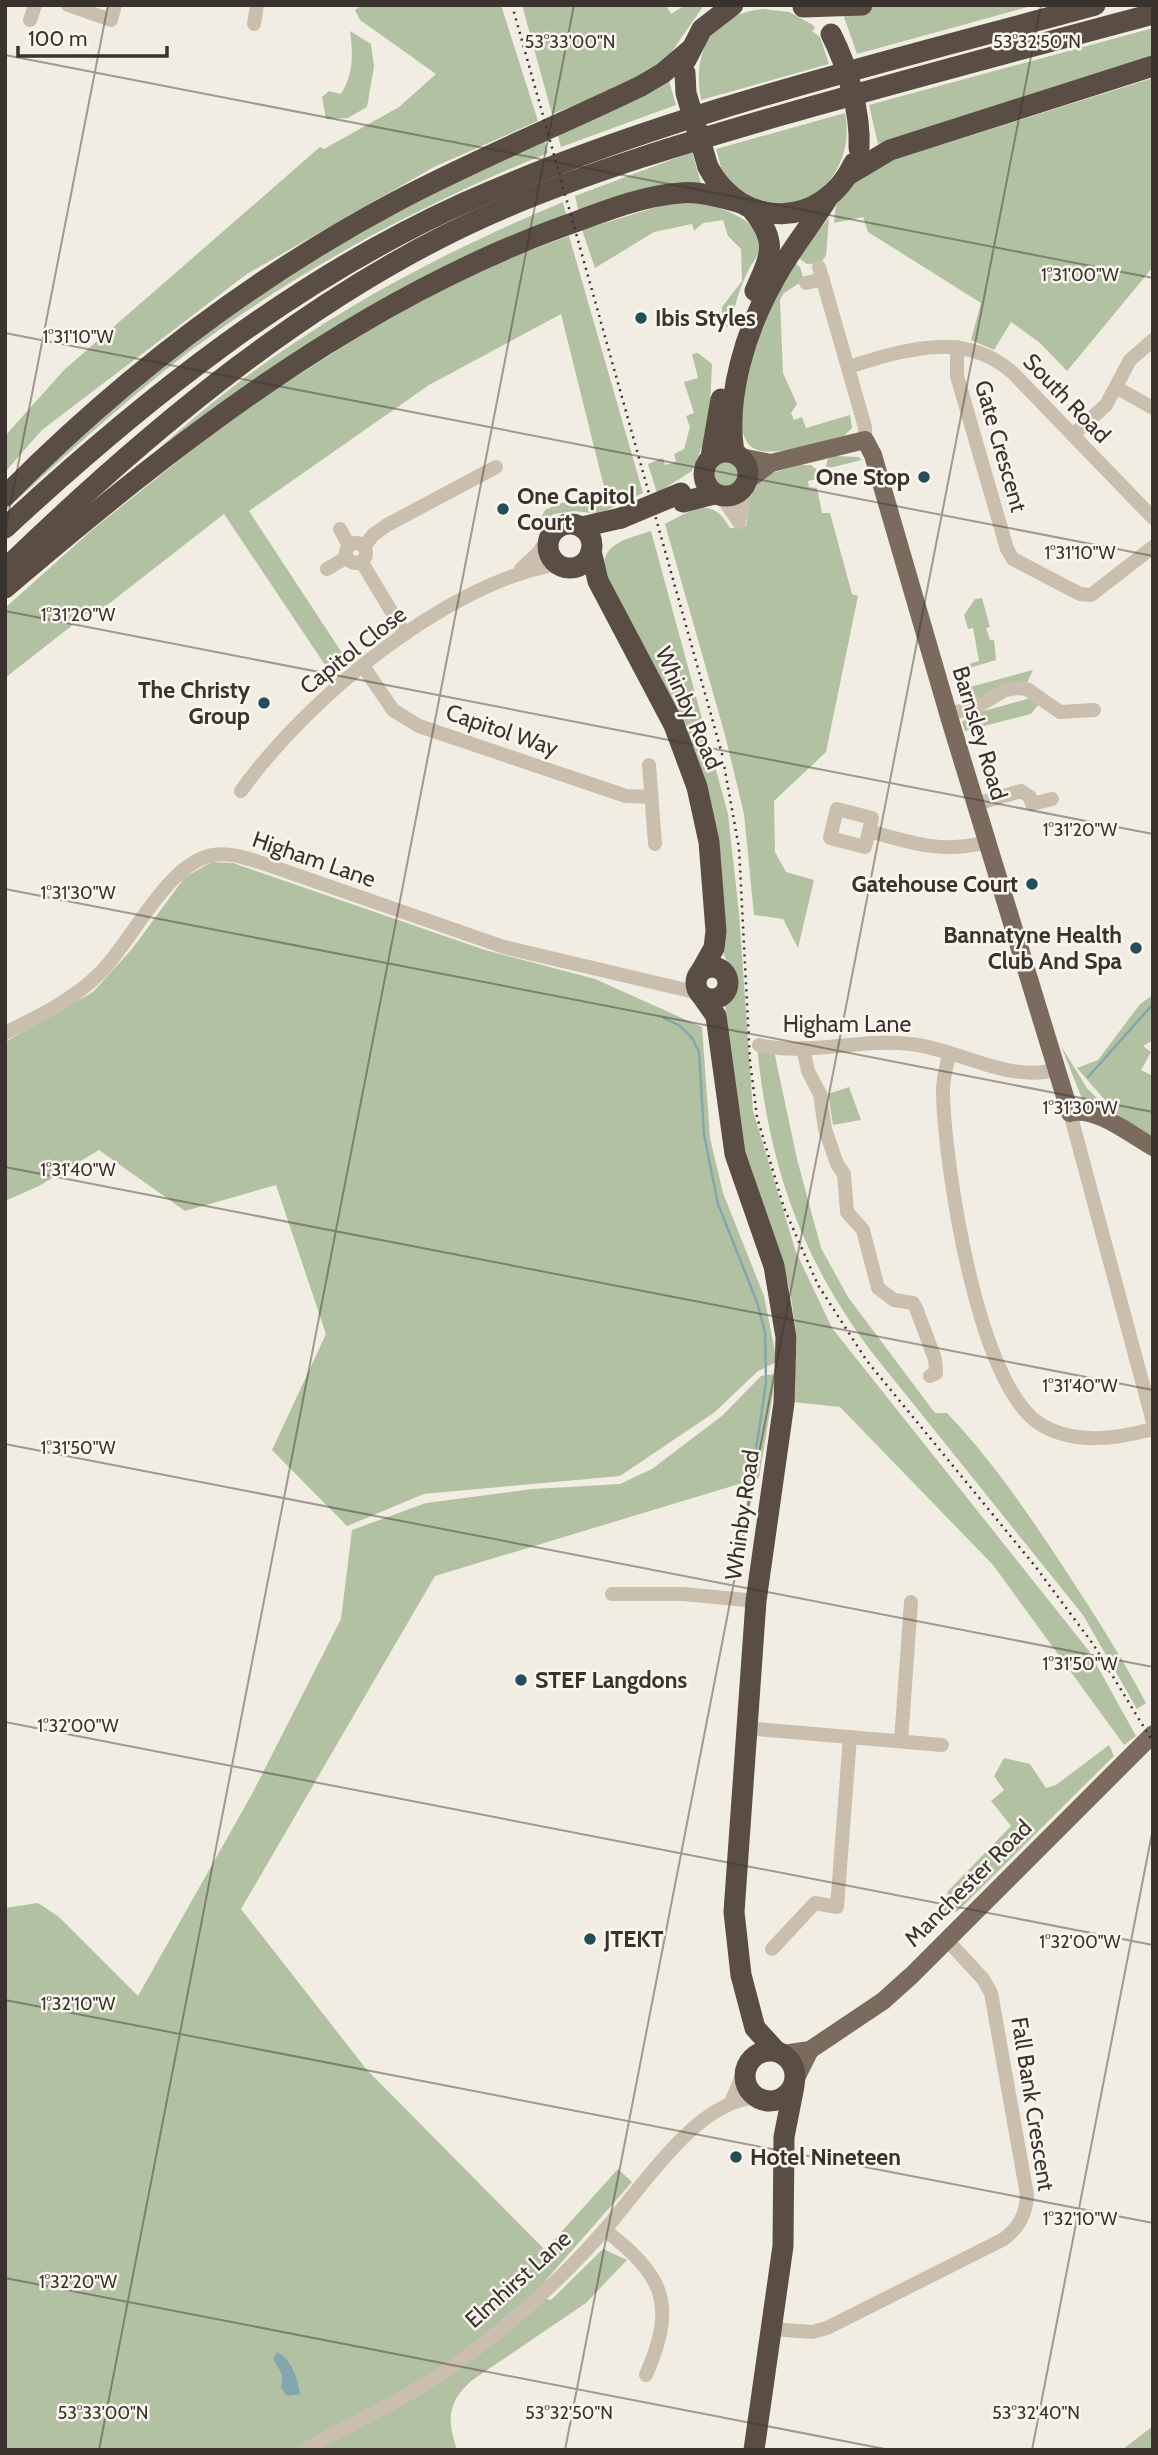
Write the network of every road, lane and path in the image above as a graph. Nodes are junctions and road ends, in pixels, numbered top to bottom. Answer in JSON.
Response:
{"nodes":[{"id":1,"x":68,"y":5,"type":"edge"},
{"id":2,"x":115,"y":5,"type":"edge"},
{"id":3,"x":257,"y":5,"type":"edge"},
{"id":4,"x":714,"y":5,"type":"edge"},
{"id":5,"x":733,"y":5,"type":"edge"},
{"id":6,"x":862,"y":5,"type":"edge"},
{"id":7,"x":1095,"y":5,"type":"edge"},
{"id":8,"x":800,"y":6,"type":"edge"},
{"id":9,"x":1153,"y":14,"type":"edge"},
{"id":10,"x":254,"y":24,"type":"dead end"},
{"id":11,"x":702,"y":29,"type":"junction"},
{"id":12,"x":690,"y":50,"type":"junction"},
{"id":13,"x":1153,"y":66,"type":"edge"},
{"id":14,"x":848,"y":175,"type":"junction"},
{"id":15,"x":826,"y":201,"type":"junction"},
{"id":16,"x":745,"y":206,"type":"junction"},
{"id":17,"x":806,"y":283,"type":"dead end"},
{"id":18,"x":1153,"y":340,"type":"edge"},
{"id":19,"x":957,"y":348,"type":"junction"},
{"id":20,"x":848,"y":367,"type":"junction"},
{"id":21,"x":1117,"y":388,"type":"junction"},
{"id":22,"x":1153,"y":408,"type":"edge"},
{"id":23,"x":1073,"y":435,"type":"junction"},
{"id":24,"x":865,"y":440,"type":"junction"},
{"id":25,"x":737,"y":455,"type":"junction"},
{"id":26,"x":708,"y":462,"type":"junction"},
{"id":27,"x":771,"y":463,"type":"junction"},
{"id":28,"x":496,"y":467,"type":"dead end"},
{"id":29,"x":746,"y":484,"type":"junction"},
{"id":30,"x":718,"y":495,"type":"junction"},
{"id":31,"x":5,"y":496,"type":"edge"},
{"id":32,"x":682,"y":497,"type":"junction"},
{"id":33,"x":1153,"y":518,"type":"edge"},
{"id":34,"x":623,"y":523,"type":"junction"},
{"id":35,"x":582,"y":527,"type":"junction"},
{"id":36,"x":5,"y":528,"type":"edge"},
{"id":37,"x":340,"y":529,"type":"dead end"},
{"id":38,"x":551,"y":534,"type":"junction"},
{"id":39,"x":1153,"y":547,"type":"edge"},
{"id":40,"x":592,"y":549,"type":"junction"},
{"id":41,"x":355,"y":553,"type":"junction"},
{"id":42,"x":566,"y":566,"type":"junction"},
{"id":43,"x":5,"y":569,"type":"edge"},
{"id":44,"x":327,"y":569,"type":"dead end"},
{"id":45,"x":517,"y":573,"type":"junction"},
{"id":46,"x":598,"y":581,"type":"junction"},
{"id":47,"x":5,"y":588,"type":"edge"},
{"id":48,"x":405,"y":634,"type":"junction"},
{"id":49,"x":363,"y":666,"type":"junction"},
{"id":50,"x":1094,"y":710,"type":"dead end"},
{"id":51,"x":948,"y":715,"type":"junction"},
{"id":52,"x":649,"y":765,"type":"dead end"},
{"id":53,"x":241,"y":791,"type":"dead end"},
{"id":54,"x":651,"y":797,"type":"junction"},
{"id":55,"x":1052,"y":799,"type":"dead end"},
{"id":56,"x":976,"y":804,"type":"junction"},
{"id":57,"x":869,"y":831,"type":"dead end"},
{"id":58,"x":987,"y":842,"type":"junction"},
{"id":59,"x":655,"y":844,"type":"dead end"},
{"id":60,"x":714,"y":948,"type":"junction"},
{"id":61,"x":725,"y":981,"type":"junction"},
{"id":62,"x":700,"y":984,"type":"junction"},
{"id":63,"x":716,"y":1016,"type":"junction"},
{"id":64,"x":5,"y":1033,"type":"edge"},
{"id":65,"x":759,"y":1045,"type":"dead end"},
{"id":66,"x":803,"y":1048,"type":"junction"},
{"id":67,"x":949,"y":1053,"type":"junction"},
{"id":68,"x":1058,"y":1069,"type":"junction"},
{"id":69,"x":1070,"y":1113,"type":"junction"},
{"id":70,"x":1153,"y":1147,"type":"edge"},
{"id":71,"x":930,"y":1376,"type":"dead end"},
{"id":72,"x":1153,"y":1423,"type":"edge"},
{"id":73,"x":1153,"y":1429,"type":"edge"},
{"id":74,"x":612,"y":1594,"type":"dead end"},
{"id":75,"x":756,"y":1601,"type":"junction"},
{"id":76,"x":911,"y":1602,"type":"dead end"},
{"id":77,"x":745,"y":1728,"type":"junction"},
{"id":78,"x":1151,"y":1736,"type":"edge"},
{"id":79,"x":850,"y":1737,"type":"junction"},
{"id":80,"x":901,"y":1741,"type":"junction"},
{"id":81,"x":942,"y":1745,"type":"dead end"},
{"id":82,"x":947,"y":1940,"type":"junction"},
{"id":83,"x":772,"y":1949,"type":"dead end"},
{"id":84,"x":754,"y":2028,"type":"junction"},
{"id":85,"x":810,"y":2050,"type":"junction"},
{"id":86,"x":780,"y":2053,"type":"junction"},
{"id":87,"x":747,"y":2065,"type":"junction"},
{"id":88,"x":795,"y":2082,"type":"junction"},
{"id":89,"x":758,"y":2099,"type":"junction"},
{"id":90,"x":731,"y":2102,"type":"junction"},
{"id":91,"x":784,"y":2137,"type":"junction"},
{"id":92,"x":605,"y":2230,"type":"junction"},
{"id":93,"x":771,"y":2329,"type":"junction"},
{"id":94,"x":646,"y":2375,"type":"dead end"},
{"id":95,"x":304,"y":2450,"type":"edge"},
{"id":96,"x":754,"y":2450,"type":"edge"}],
"edges":[{"from":1,"to":2,"type":"street"},
{"from":3,"to":10,"type":"street"},
{"from":4,"to":11,"type":"highway"},
{"from":5,"to":11,"type":"highway"},
{"from":6,"to":8,"type":"highway"},
{"from":7,"to":36,"type":"highway"},
{"from":8,"to":14,"type":"highway","bridge":true},
{"from":9,"to":43,"type":"highway"},
{"from":11,"to":12,"type":"highway"},
{"from":12,"to":16,"type":"highway","bridge":true},
{"from":12,"to":31,"type":"highway"},
{"from":13,"to":14,"type":"highway"},
{"from":14,"to":15,"type":"highway"},
{"from":15,"to":16,"type":"highway"},
{"from":15,"to":25,"type":"highway"},
{"from":16,"to":26,"type":"highway"},
{"from":16,"to":47,"type":"highway"},
{"from":17,"to":20,"type":"street","name":"Barnsley Road"},
{"from":18,"to":21,"type":"street"},
{"from":19,"to":20,"type":"street","name":"South Road"},
{"from":19,"to":23,"type":"street","name":"South Road"},
{"from":19,"to":39,"type":"street","name":"Gate Crescent"},
{"from":20,"to":24,"type":"street","name":"Barnsley Road"},
{"from":21,"to":22,"type":"street"},
{"from":21,"to":23,"type":"street"},
{"from":23,"to":33,"type":"street","name":"South Road"},
{"from":24,"to":27,"type":"main road"},
{"from":24,"to":51,"type":"main road","name":"Barnsley Road"},
{"from":25,"to":26,"type":"highway"},
{"from":25,"to":27,"type":"main road"},
{"from":25,"to":29,"type":"highway"},
{"from":26,"to":30,"type":"highway"},
{"from":26,"to":32,"type":"highway"},
{"from":27,"to":29,"type":"main road"},
{"from":28,"to":41,"type":"street"},
{"from":29,"to":30,"type":"highway"},
{"from":30,"to":32,"type":"highway"},
{"from":32,"to":34,"type":"highway"},
{"from":34,"to":35,"type":"highway"},
{"from":34,"to":40,"type":"highway"},
{"from":35,"to":38,"type":"highway"},
{"from":35,"to":40,"type":"highway"},
{"from":37,"to":41,"type":"street"},
{"from":38,"to":42,"type":"highway"},
{"from":38,"to":45,"type":"street","name":"Capitol Close"},
{"from":40,"to":42,"type":"highway"},
{"from":40,"to":46,"type":"highway","name":"Whinby Road"},
{"from":41,"to":44,"type":"street"},
{"from":41,"to":48,"type":"street"},
{"from":42,"to":45,"type":"street","name":"Capitol Close"},
{"from":42,"to":46,"type":"highway"},
{"from":45,"to":48,"type":"street","name":"Capitol Close"},
{"from":46,"to":60,"type":"highway","name":"Whinby Road"},
{"from":48,"to":49,"type":"street","name":"Capitol Close"},
{"from":49,"to":53,"type":"street","name":"Capitol Close"},
{"from":49,"to":54,"type":"street","name":"Capitol Way"},
{"from":50,"to":51,"type":"street"},
{"from":51,"to":56,"type":"main road","name":"Barnsley Road"},
{"from":52,"to":54,"type":"street"},
{"from":54,"to":59,"type":"street"},
{"from":55,"to":56,"type":"street"},
{"from":56,"to":58,"type":"main road","name":"Barnsley Road"},
{"from":57,"to":58,"type":"street"},
{"from":58,"to":68,"type":"main road","name":"Barnsley Road"},
{"from":60,"to":61,"type":"highway","name":"Whinby Road"},
{"from":60,"to":62,"type":"highway","name":"Whinby Road"},
{"from":61,"to":62,"type":"highway"},
{"from":61,"to":62,"type":"highway"},
{"from":61,"to":63,"type":"highway","name":"Whinby Road"},
{"from":62,"to":63,"type":"highway","name":"Whinby Road"},
{"from":62,"to":64,"type":"street","name":"Higham Lane"},
{"from":63,"to":75,"type":"highway","name":"Whinby Road"},
{"from":65,"to":66,"type":"street","name":"Higham Lane"},
{"from":66,"to":67,"type":"street","name":"Higham Lane"},
{"from":66,"to":71,"type":"street"},
{"from":67,"to":68,"type":"street","name":"Higham Lane"},
{"from":67,"to":73,"type":"street"},
{"from":68,"to":69,"type":"main road","name":"Barnsley Road"},
{"from":69,"to":70,"type":"main road"},
{"from":69,"to":72,"type":"street"},
{"from":74,"to":75,"type":"street"},
{"from":75,"to":77,"type":"highway","name":"Whinby Road"},
{"from":76,"to":80,"type":"street"},
{"from":77,"to":79,"type":"street"},
{"from":77,"to":84,"type":"highway","name":"Whinby Road"},
{"from":78,"to":82,"type":"main road","name":"Manchester Road"},
{"from":79,"to":80,"type":"street"},
{"from":79,"to":83,"type":"street"},
{"from":80,"to":81,"type":"street"},
{"from":82,"to":85,"type":"main road","name":"Manchester Road"},
{"from":82,"to":93,"type":"street","name":"Fall Bank Crescent"},
{"from":84,"to":86,"type":"highway","name":"Whinby Road"},
{"from":84,"to":87,"type":"highway","name":"Whinby Road"},
{"from":85,"to":86,"type":"main road","name":"Manchester Road"},
{"from":85,"to":88,"type":"main road","name":"Manchester Road"},
{"from":86,"to":87,"type":"highway","name":"Manchester Road"},
{"from":86,"to":88,"type":"highway"},
{"from":87,"to":89,"type":"highway","name":"Manchester Road"},
{"from":87,"to":90,"type":"street","name":"Elmhirst Lane"},
{"from":88,"to":89,"type":"highway"},
{"from":88,"to":91,"type":"highway","name":"Manchester Road"},
{"from":89,"to":90,"type":"street","name":"Elmhirst Lane"},
{"from":89,"to":91,"type":"highway","name":"Manchester Road"},
{"from":90,"to":92,"type":"street","name":"Elmhirst Lane"},
{"from":91,"to":93,"type":"highway","name":"Manchester Road"},
{"from":92,"to":94,"type":"street"},
{"from":92,"to":95,"type":"street","name":"Elmhirst Lane"},
{"from":93,"to":96,"type":"highway","name":"Manchester Road"}]}
